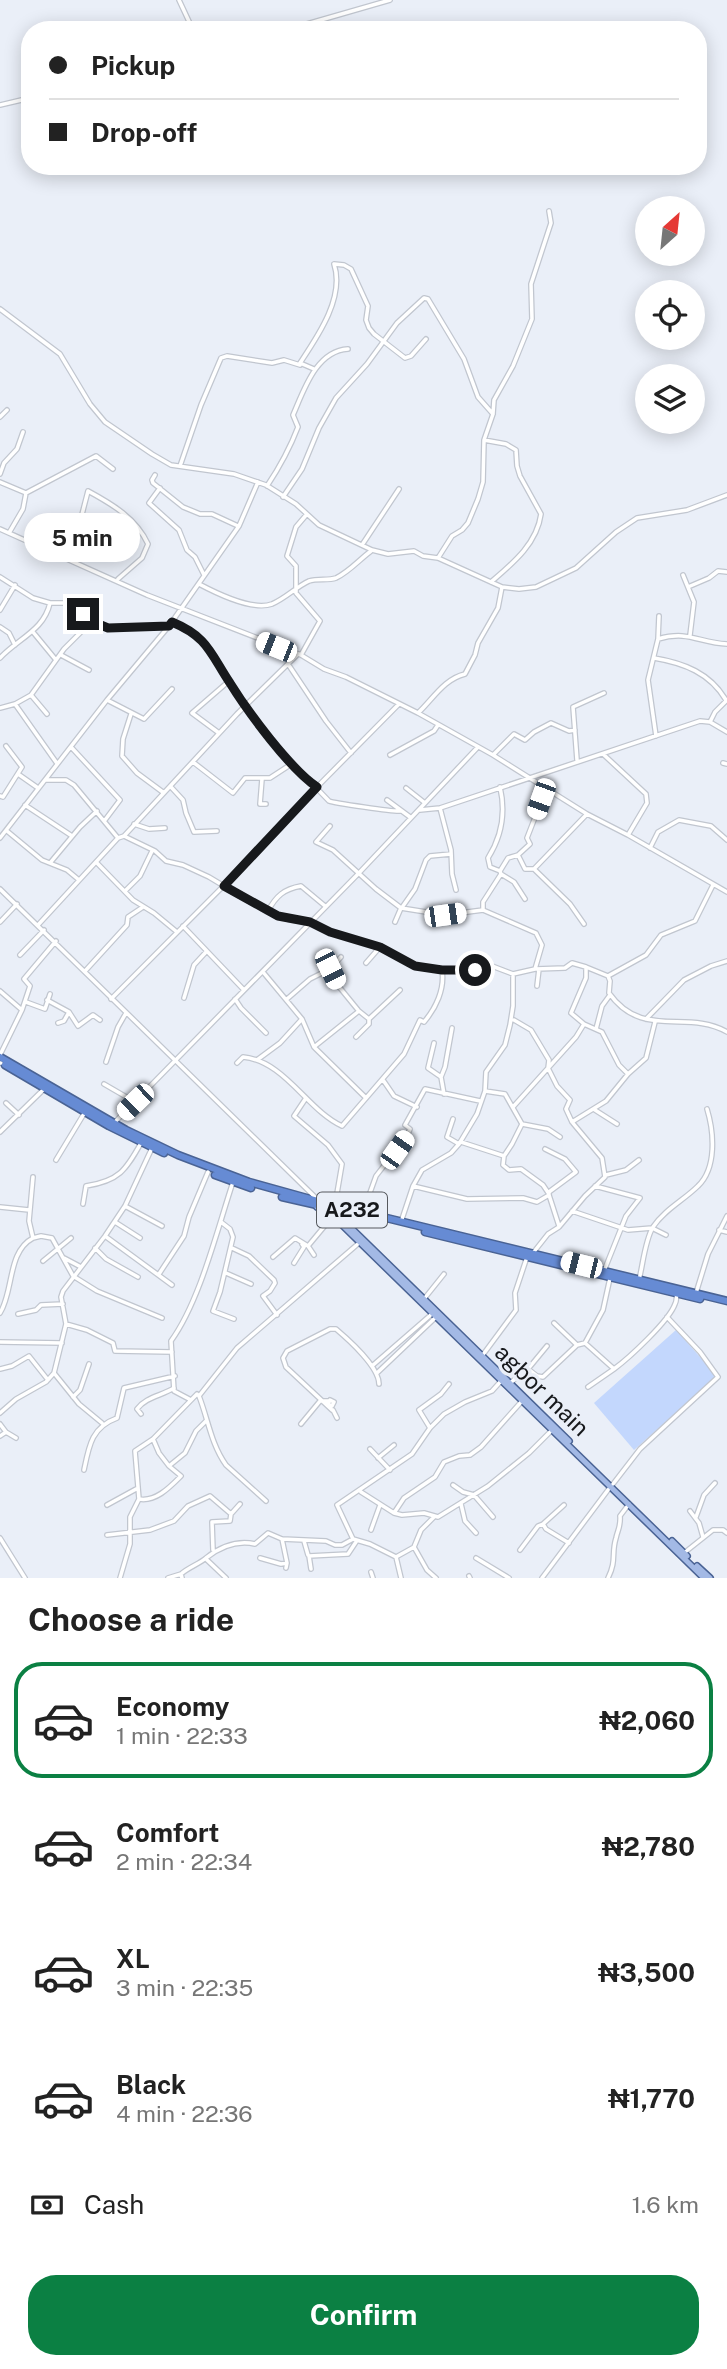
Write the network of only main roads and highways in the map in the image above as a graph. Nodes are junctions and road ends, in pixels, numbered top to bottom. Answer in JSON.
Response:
{"nodes":[{"id":1,"x":0,"y":1060,"type":"edge"},
{"id":2,"x":67,"y":1099,"type":"junction"},
{"id":3,"x":317,"y":1204,"type":"junction"},
{"id":4,"x":354,"y":1214,"type":"junction"},
{"id":5,"x":348,"y":1228,"type":"junction"},
{"id":6,"x":361,"y":1241,"type":"junction"},
{"id":7,"x":530,"y":1255,"type":"junction"},
{"id":8,"x":608,"y":1274,"type":"junction"},
{"id":9,"x":727,"y":1303,"type":"edge"},
{"id":10,"x":612,"y":1485,"type":"junction"},
{"id":11,"x":707,"y":1578,"type":"edge"}],
"edges":[{"from":1,"to":2,"type":"highway","number":"A232"},
{"from":1,"to":2,"type":"highway","number":"A232"},
{"from":2,"to":3,"type":"highway","number":"A232"},
{"from":2,"to":3,"type":"highway","number":"A232"},
{"from":3,"to":4,"type":"highway","number":"A232"},
{"from":3,"to":5,"type":"main road","name":"agbor main"},
{"from":3,"to":7,"type":"highway","number":"A232"},
{"from":4,"to":5,"type":"main road"},
{"from":4,"to":7,"type":"highway","number":"A232"},
{"from":5,"to":6,"type":"main road","name":"agbor main"},
{"from":6,"to":10,"type":"main road","name":"agbor main"},
{"from":6,"to":10,"type":"main road","name":"agbor main"},
{"from":7,"to":8,"type":"highway","number":"A232"},
{"from":8,"to":9,"type":"highway","number":"A232"},
{"from":8,"to":9,"type":"highway","number":"A232"},
{"from":10,"to":11,"type":"main road","name":"agbor main"},
{"from":10,"to":11,"type":"main road","name":"agbor main"}]}
